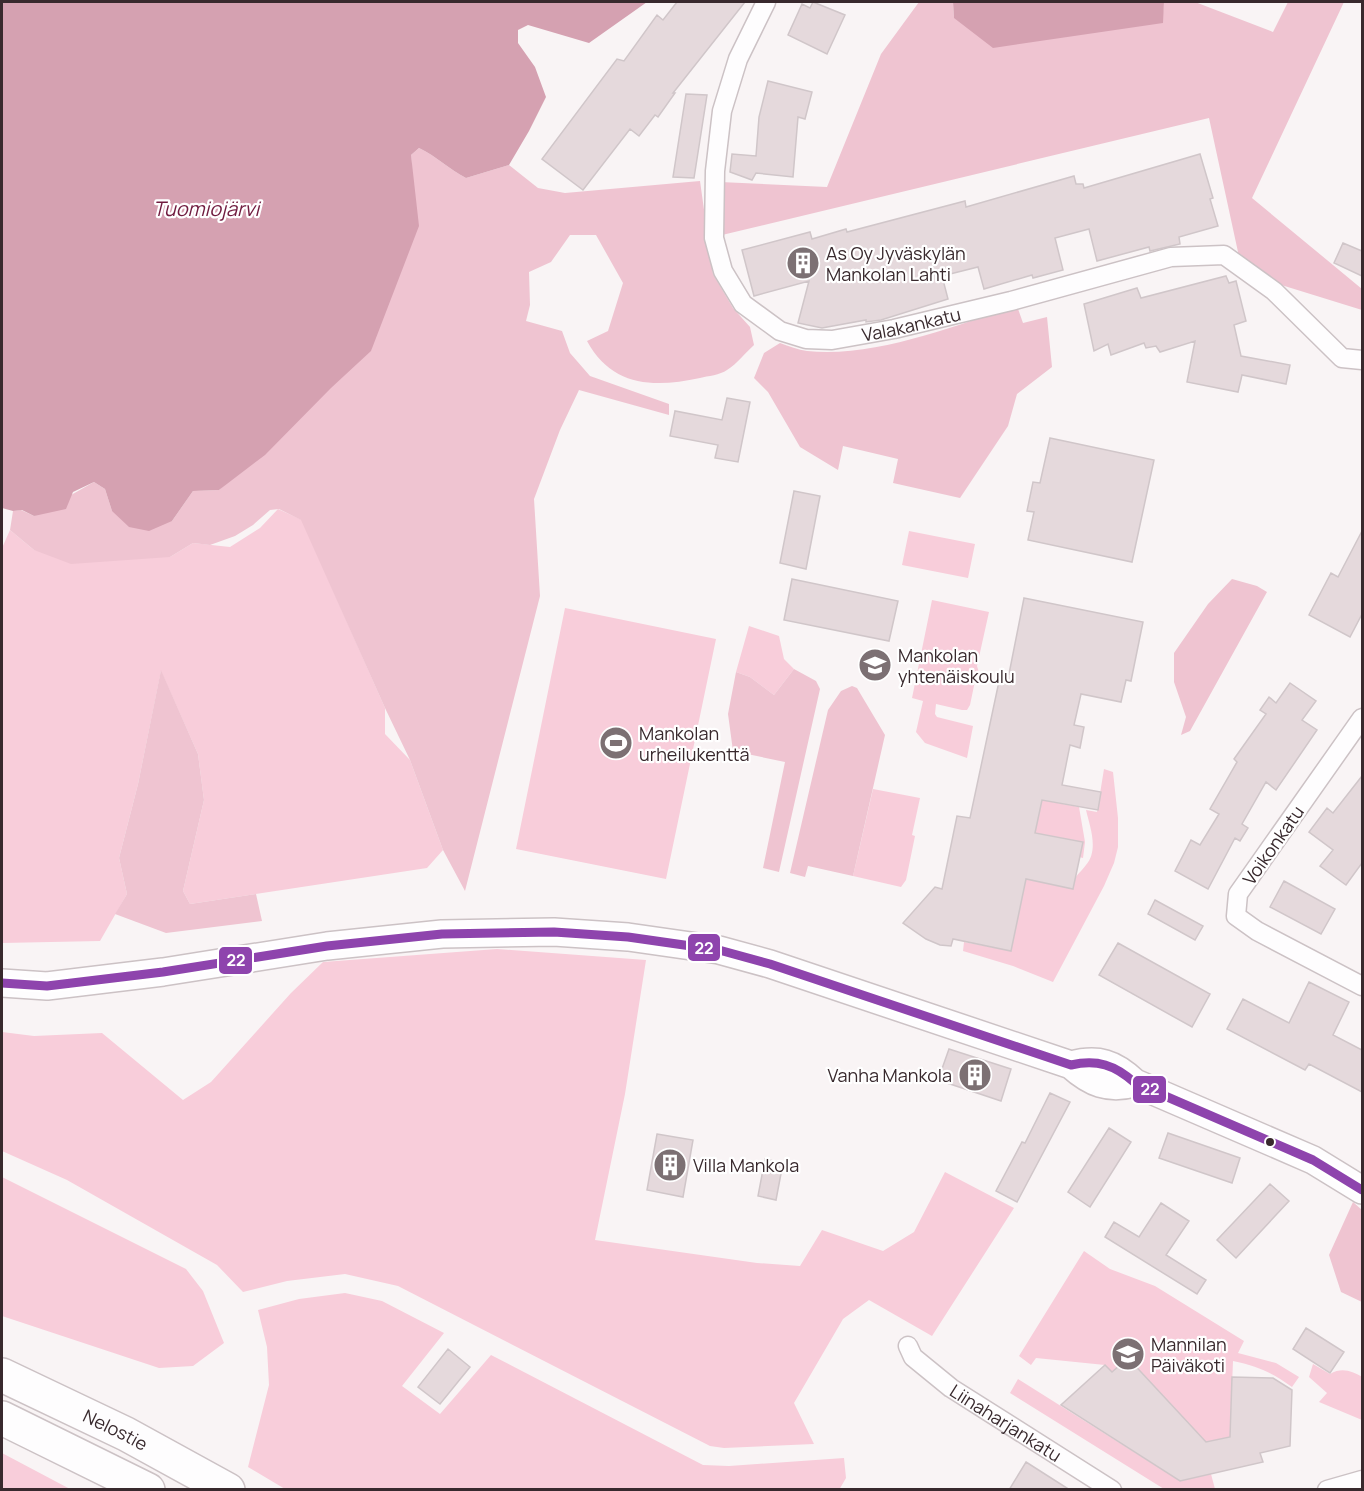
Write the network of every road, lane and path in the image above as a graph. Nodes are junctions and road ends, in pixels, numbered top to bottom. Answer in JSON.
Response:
{"nodes":[{"id":1,"x":766,"y":2,"type":"edge"},
{"id":2,"x":1362,"y":360,"type":"edge"},
{"id":3,"x":1362,"y":718,"type":"edge"},
{"id":4,"x":2,"y":982,"type":"edge"},
{"id":5,"x":1362,"y":986,"type":"edge"},
{"id":6,"x":1362,"y":1190,"type":"edge"},
{"id":7,"x":908,"y":1346,"type":"dead end"},
{"id":8,"x":2,"y":1375,"type":"edge"},
{"id":9,"x":2,"y":1418,"type":"edge"},
{"id":10,"x":1362,"y":1479,"type":"edge"},
{"id":11,"x":124,"y":1482,"type":"edge"},
{"id":12,"x":148,"y":1490,"type":"edge"},
{"id":13,"x":228,"y":1490,"type":"edge"},
{"id":14,"x":1112,"y":1490,"type":"edge"},
{"id":15,"x":1327,"y":1490,"type":"edge"}],
"edges":[{"from":1,"to":2,"type":"street","name":"Valakankatu"},
{"from":3,"to":5,"type":"street","name":"Voikonkatu"},
{"from":4,"to":6,"type":"main road"},
{"from":7,"to":14,"type":"street","name":"Liinaharjankatu"},
{"from":8,"to":13,"type":"highway","name":"Nelostie"},
{"from":9,"to":11,"type":"highway","name":"Nelostie"},
{"from":10,"to":15,"type":"street"},
{"from":11,"to":12,"type":"highway","name":"Nelostie"}]}
